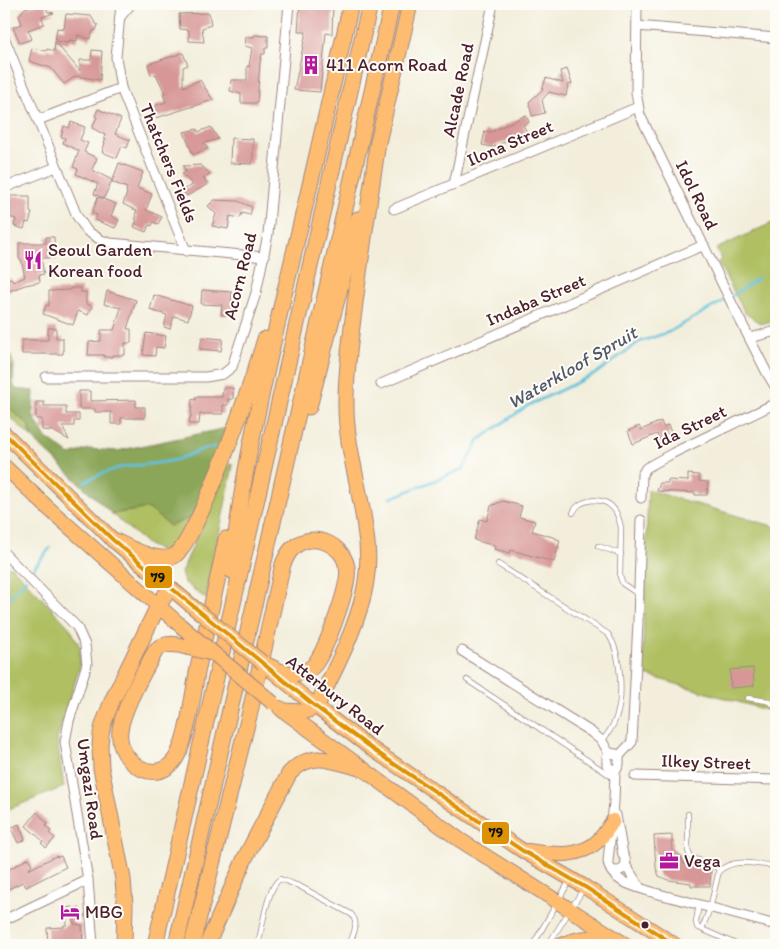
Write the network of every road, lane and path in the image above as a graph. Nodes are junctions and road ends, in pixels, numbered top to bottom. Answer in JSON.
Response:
{"nodes":[{"id":1,"x":121,"y":4,"type":"edge"},
{"id":2,"x":132,"y":4,"type":"edge"},
{"id":3,"x":289,"y":4,"type":"edge"},
{"id":4,"x":351,"y":4,"type":"edge"},
{"id":5,"x":370,"y":4,"type":"edge"},
{"id":6,"x":392,"y":4,"type":"edge"},
{"id":7,"x":410,"y":4,"type":"edge"},
{"id":8,"x":493,"y":4,"type":"edge"},
{"id":9,"x":637,"y":4,"type":"edge"},
{"id":10,"x":120,"y":17,"type":"junction"},
{"id":11,"x":637,"y":26,"type":"junction"},
{"id":12,"x":4,"y":37,"type":"edge"},
{"id":13,"x":776,"y":38,"type":"edge"},
{"id":14,"x":121,"y":88,"type":"junction"},
{"id":15,"x":638,"y":107,"type":"junction"},
{"id":16,"x":38,"y":120,"type":"junction"},
{"id":17,"x":378,"y":142,"type":"junction"},
{"id":18,"x":56,"y":167,"type":"junction"},
{"id":19,"x":454,"y":184,"type":"junction"},
{"id":20,"x":4,"y":188,"type":"edge"},
{"id":21,"x":394,"y":209,"type":"dead end"},
{"id":22,"x":298,"y":238,"type":"junction"},
{"id":23,"x":704,"y":245,"type":"junction"},
{"id":24,"x":186,"y":251,"type":"junction"},
{"id":25,"x":264,"y":257,"type":"junction"},
{"id":26,"x":776,"y":331,"type":"edge"},
{"id":27,"x":750,"y":338,"type":"junction"},
{"id":28,"x":267,"y":372,"type":"junction"},
{"id":29,"x":46,"y":377,"type":"dead end"},
{"id":30,"x":381,"y":384,"type":"dead end"},
{"id":31,"x":776,"y":388,"type":"edge"},
{"id":32,"x":776,"y":403,"type":"edge"},
{"id":33,"x":4,"y":432,"type":"edge"},
{"id":34,"x":4,"y":466,"type":"edge"},
{"id":35,"x":641,"y":498,"type":"dead end"},
{"id":36,"x":573,"y":512,"type":"dead end"},
{"id":37,"x":641,"y":520,"type":"dead end"},
{"id":38,"x":270,"y":534,"type":"junction"},
{"id":39,"x":113,"y":540,"type":"junction"},
{"id":40,"x":598,"y":546,"type":"dead end"},
{"id":41,"x":4,"y":553,"type":"edge"},
{"id":42,"x":621,"y":554,"type":"junction"},
{"id":43,"x":498,"y":564,"type":"dead end"},
{"id":44,"x":170,"y":588,"type":"junction"},
{"id":45,"x":639,"y":595,"type":"junction"},
{"id":46,"x":158,"y":606,"type":"junction"},
{"id":47,"x":230,"y":610,"type":"junction"},
{"id":48,"x":462,"y":651,"type":"dead end"},
{"id":49,"x":212,"y":653,"type":"junction"},
{"id":50,"x":262,"y":663,"type":"joint"},
{"id":51,"x":286,"y":676,"type":"junction"},
{"id":52,"x":467,"y":680,"type":"dead end"},
{"id":53,"x":748,"y":698,"type":"dead end"},
{"id":54,"x":776,"y":706,"type":"edge"},
{"id":55,"x":279,"y":707,"type":"junction"},
{"id":56,"x":316,"y":707,"type":"junction"},
{"id":57,"x":602,"y":742,"type":"junction"},
{"id":58,"x":609,"y":753,"type":"junction"},
{"id":59,"x":619,"y":756,"type":"junction"},
{"id":60,"x":363,"y":769,"type":"junction"},
{"id":61,"x":615,"y":776,"type":"junction"},
{"id":62,"x":636,"y":776,"type":"dead end"},
{"id":63,"x":776,"y":780,"type":"edge"},
{"id":64,"x":614,"y":802,"type":"junction"},
{"id":65,"x":688,"y":814,"type":"dead end"},
{"id":66,"x":613,"y":821,"type":"junction"},
{"id":67,"x":523,"y":850,"type":"junction"},
{"id":68,"x":623,"y":855,"type":"junction"},
{"id":69,"x":609,"y":857,"type":"junction"},
{"id":70,"x":770,"y":865,"type":"dead end"},
{"id":71,"x":626,"y":866,"type":"junction"},
{"id":72,"x":612,"y":870,"type":"junction"},
{"id":73,"x":719,"y":871,"type":"junction"},
{"id":74,"x":571,"y":879,"type":"junction"},
{"id":75,"x":88,"y":880,"type":"junction"},
{"id":76,"x":639,"y":886,"type":"junction"},
{"id":77,"x":585,"y":887,"type":"junction"},
{"id":78,"x":557,"y":902,"type":"junction"},
{"id":79,"x":699,"y":904,"type":"junction"},
{"id":80,"x":710,"y":908,"type":"junction"},
{"id":81,"x":569,"y":910,"type":"junction"},
{"id":82,"x":4,"y":920,"type":"edge"},
{"id":83,"x":776,"y":925,"type":"edge"},
{"id":84,"x":702,"y":929,"type":"junction"},
{"id":85,"x":623,"y":944,"type":"edge"},
{"id":86,"x":93,"y":945,"type":"edge"},
{"id":87,"x":124,"y":945,"type":"edge"},
{"id":88,"x":154,"y":945,"type":"edge"},
{"id":89,"x":176,"y":945,"type":"edge"},
{"id":90,"x":192,"y":945,"type":"edge"},
{"id":91,"x":207,"y":945,"type":"edge"},
{"id":92,"x":258,"y":945,"type":"edge"},
{"id":93,"x":349,"y":945,"type":"edge"},
{"id":94,"x":533,"y":945,"type":"edge"},
{"id":95,"x":548,"y":945,"type":"edge"},
{"id":96,"x":562,"y":945,"type":"edge"},
{"id":97,"x":675,"y":945,"type":"edge"},
{"id":98,"x":738,"y":945,"type":"edge"}],
"edges":[{"from":1,"to":10,"type":"street","name":"Thatchers Fields"},
{"from":2,"to":10,"type":"street"},
{"from":3,"to":25,"type":"street","name":"Acorn Road"},
{"from":4,"to":22,"type":"highway"},
{"from":5,"to":47,"type":"highway"},
{"from":6,"to":38,"type":"highway"},
{"from":7,"to":17,"type":"highway"},
{"from":8,"to":19,"type":"street","name":"Alcade Road"},
{"from":9,"to":11,"type":"street","name":"Idol Road"},
{"from":10,"to":14,"type":"street","name":"Thatchers Fields"},
{"from":11,"to":13,"type":"street"},
{"from":11,"to":15,"type":"street","name":"Idol Road"},
{"from":12,"to":16,"type":"street","name":"Thatchers Fields"},
{"from":14,"to":16,"type":"street","name":"Thatchers Fields"},
{"from":14,"to":24,"type":"street","name":"Thatchers Fields"},
{"from":15,"to":19,"type":"street","name":"Ilona Street"},
{"from":15,"to":23,"type":"street","name":"Idol Road"},
{"from":16,"to":18,"type":"street","name":"Thatchers Fields"},
{"from":17,"to":38,"type":"highway"},
{"from":17,"to":56,"type":"highway"},
{"from":18,"to":20,"type":"street"},
{"from":18,"to":24,"type":"street","name":"Thatchers Fields"},
{"from":19,"to":21,"type":"street","name":"Ilona Street"},
{"from":22,"to":28,"type":"highway"},
{"from":22,"to":39,"type":"highway"},
{"from":23,"to":27,"type":"street","name":"Idol Road"},
{"from":23,"to":30,"type":"street","name":"Indaba Street"},
{"from":24,"to":25,"type":"street","name":"Thatchers Fields"},
{"from":25,"to":29,"type":"street","name":"Acorn Road"},
{"from":26,"to":27,"type":"street"},
{"from":27,"to":31,"type":"street","name":"Idol Road"},
{"from":28,"to":47,"type":"highway"},
{"from":28,"to":49,"type":"highway","bridge":true},
{"from":32,"to":35,"type":"street","name":"Ida Street"},
{"from":33,"to":39,"type":"main road","name":"Atterbury Road"},
{"from":34,"to":46,"type":"main road"},
{"from":36,"to":42,"type":"lane"},
{"from":37,"to":45,"type":"street"},
{"from":38,"to":89,"type":"highway"},
{"from":39,"to":44,"type":"main road","name":"Atterbury Road"},
{"from":40,"to":42,"type":"lane"},
{"from":41,"to":75,"type":"street","name":"Umgazi Road"},
{"from":42,"to":45,"type":"lane"},
{"from":43,"to":57,"type":"lane"},
{"from":44,"to":46,"type":"highway"},
{"from":44,"to":50,"type":"main road","name":"Atterbury Road","bridge":true},
{"from":45,"to":59,"type":"street"},
{"from":46,"to":49,"type":"main road","bridge":true},
{"from":46,"to":87,"type":"highway"},
{"from":47,"to":88,"type":"highway"},
{"from":48,"to":57,"type":"street"},
{"from":49,"to":55,"type":"main road","bridge":true},
{"from":50,"to":51,"type":"highway"},
{"from":51,"to":56,"type":"main road","name":"Atterbury Road"},
{"from":51,"to":90,"type":"highway"},
{"from":52,"to":61,"type":"lane"},
{"from":53,"to":54,"type":"lane"},
{"from":55,"to":56,"type":"highway"},
{"from":55,"to":60,"type":"main road"},
{"from":56,"to":67,"type":"main road","name":"Atterbury Road"},
{"from":57,"to":58,"type":"street"},
{"from":58,"to":59,"type":"street"},
{"from":58,"to":61,"type":"street"},
{"from":59,"to":61,"type":"street"},
{"from":60,"to":78,"type":"main road"},
{"from":60,"to":91,"type":"highway"},
{"from":61,"to":64,"type":"street"},
{"from":62,"to":63,"type":"street","name":"Ilkey Street"},
{"from":64,"to":66,"type":"street"},
{"from":64,"to":68,"type":"street"},
{"from":65,"to":73,"type":"lane"},
{"from":66,"to":67,"type":"main road"},
{"from":66,"to":69,"type":"street"},
{"from":67,"to":74,"type":"main road","name":"Atterbury Road"},
{"from":68,"to":69,"type":"street"},
{"from":68,"to":71,"type":"street"},
{"from":69,"to":72,"type":"street"},
{"from":70,"to":73,"type":"lane"},
{"from":71,"to":72,"type":"street"},
{"from":71,"to":76,"type":"street"},
{"from":72,"to":76,"type":"street"},
{"from":73,"to":80,"type":"lane"},
{"from":74,"to":77,"type":"main road","name":"Atterbury Road"},
{"from":74,"to":78,"type":"lane"},
{"from":75,"to":82,"type":"street"},
{"from":75,"to":86,"type":"street","name":"Umgazi Road"},
{"from":76,"to":79,"type":"street"},
{"from":77,"to":81,"type":"lane"},
{"from":77,"to":97,"type":"main road","name":"Atterbury Road"},
{"from":78,"to":81,"type":"main road"},
{"from":78,"to":94,"type":"lane"},
{"from":79,"to":80,"type":"street"},
{"from":79,"to":84,"type":"lane"},
{"from":80,"to":83,"type":"street"},
{"from":80,"to":84,"type":"lane"},
{"from":81,"to":85,"type":"main road"},
{"from":81,"to":95,"type":"lane"},
{"from":84,"to":98,"type":"lane"},
{"from":85,"to":96,"type":"main road"},
{"from":92,"to":93,"type":"lane"}]}
